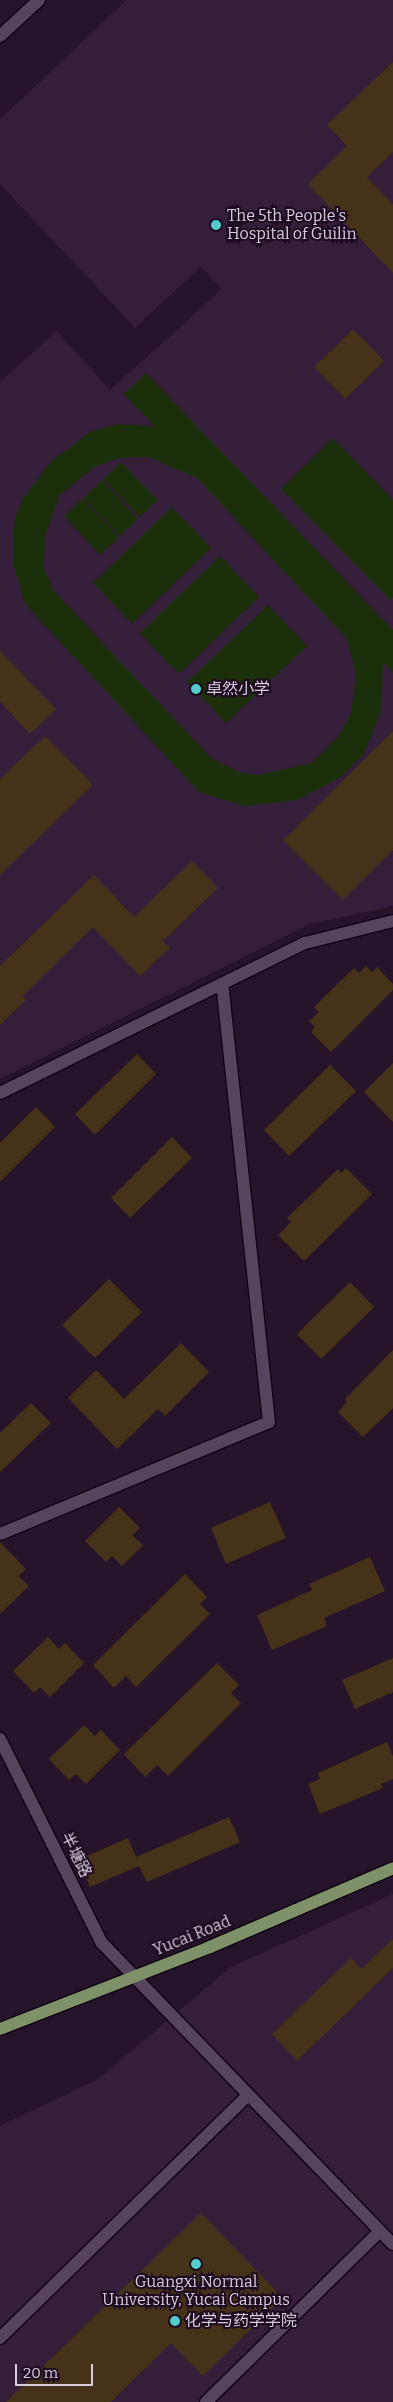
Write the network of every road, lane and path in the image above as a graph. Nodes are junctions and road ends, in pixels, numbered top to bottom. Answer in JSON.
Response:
{"nodes":[{"id":1,"x":37,"y":1,"type":"edge"},
{"id":2,"x":0,"y":36,"type":"edge"},
{"id":3,"x":393,"y":921,"type":"edge"},
{"id":4,"x":222,"y":984,"type":"junction"},
{"id":5,"x":0,"y":1093,"type":"edge"},
{"id":6,"x":0,"y":1534,"type":"edge"},
{"id":7,"x":0,"y":1739,"type":"edge"},
{"id":8,"x":393,"y":1868,"type":"edge"},
{"id":9,"x":134,"y":1977,"type":"junction"},
{"id":10,"x":0,"y":2029,"type":"edge"},
{"id":11,"x":248,"y":2095,"type":"junction"},
{"id":12,"x":380,"y":2231,"type":"junction"},
{"id":13,"x":393,"y":2244,"type":"edge"},
{"id":14,"x":0,"y":2338,"type":"edge"},
{"id":15,"x":206,"y":2402,"type":"edge"}],
"edges":[{"from":1,"to":2,"type":"street"},
{"from":3,"to":4,"type":"street"},
{"from":4,"to":5,"type":"street"},
{"from":4,"to":6,"type":"street"},
{"from":7,"to":9,"type":"street","name":"半塘路"},
{"from":8,"to":9,"type":"main road","name":"Yucai Road"},
{"from":9,"to":10,"type":"main road","name":"Yucai Road"},
{"from":9,"to":11,"type":"street","name":"半塘路"},
{"from":11,"to":12,"type":"street","name":"半塘路"},
{"from":11,"to":14,"type":"street"},
{"from":12,"to":13,"type":"street","name":"半塘路"},
{"from":12,"to":15,"type":"street"}]}
